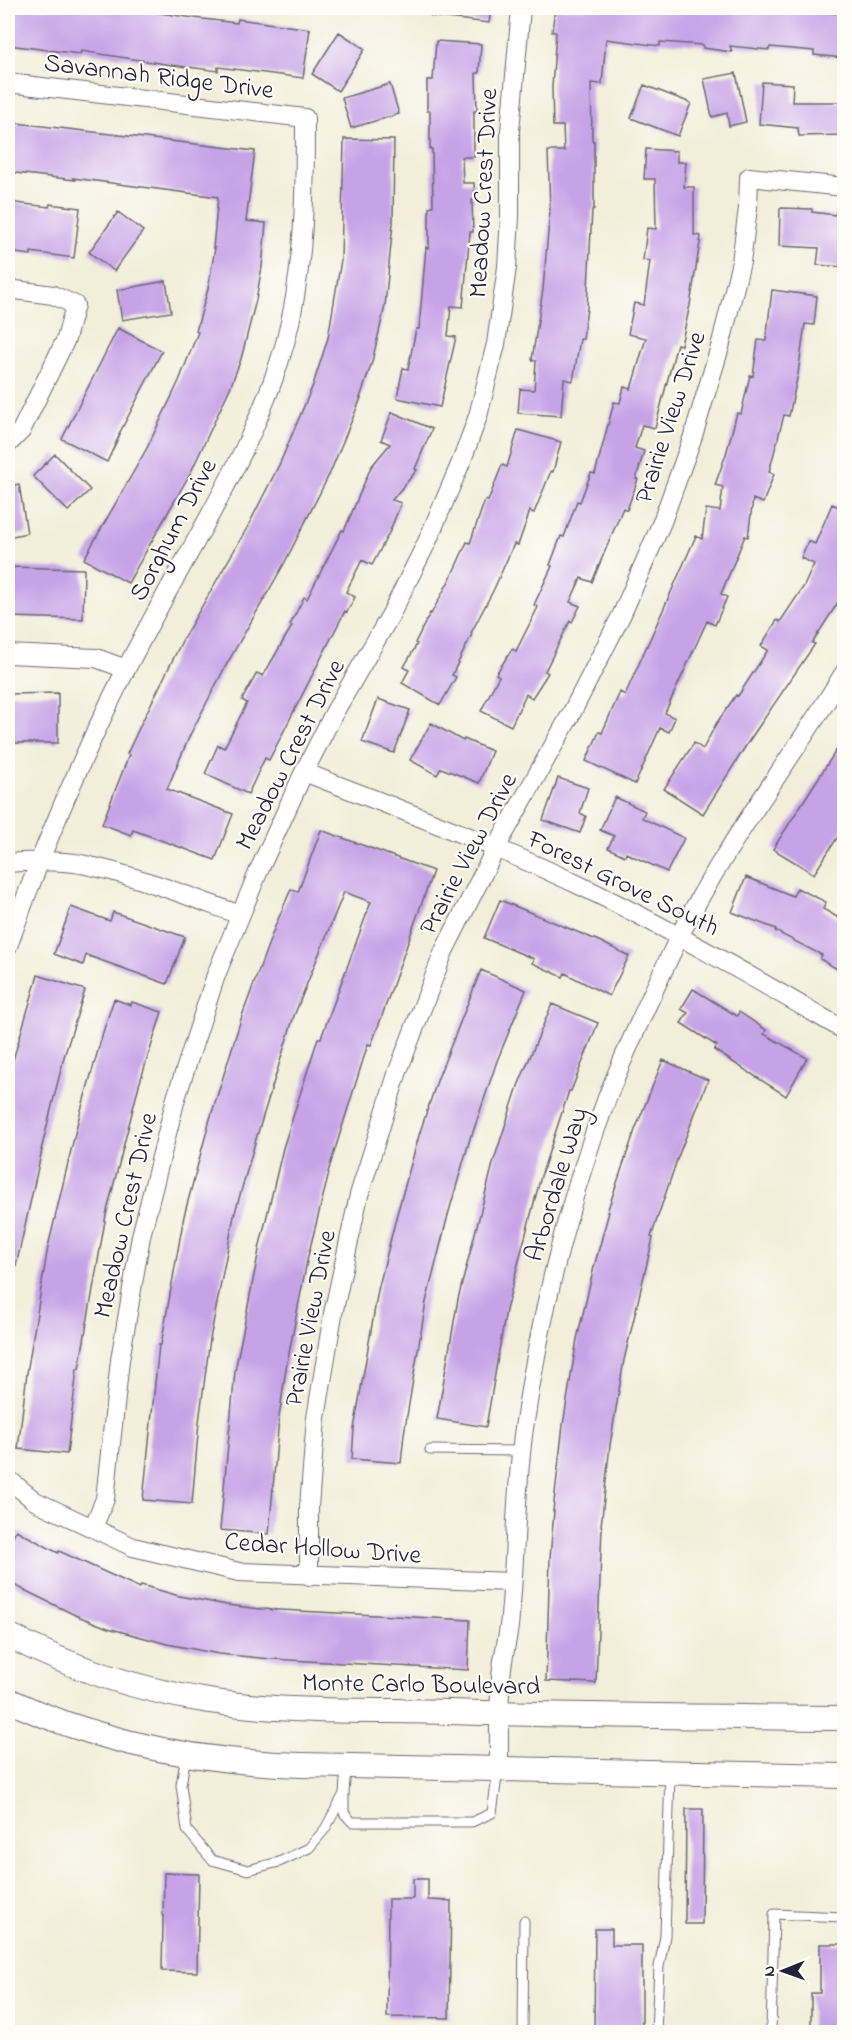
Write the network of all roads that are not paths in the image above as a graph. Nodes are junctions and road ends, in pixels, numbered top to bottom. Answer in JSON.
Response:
{"nodes":[{"id":1,"x":521,"y":8,"type":"edge"},
{"id":2,"x":8,"y":83,"type":"edge"},
{"id":3,"x":305,"y":118,"type":"joint"},
{"id":4,"x":844,"y":187,"type":"edge"},
{"id":5,"x":8,"y":289,"type":"edge"},
{"id":6,"x":8,"y":444,"type":"edge"},
{"id":7,"x":8,"y":654,"type":"edge"},
{"id":8,"x":126,"y":669,"type":"junction"},
{"id":9,"x":844,"y":673,"type":"edge"},
{"id":10,"x":304,"y":772,"type":"junction"},
{"id":11,"x":496,"y":848,"type":"junction"},
{"id":12,"x":40,"y":861,"type":"junction"},
{"id":13,"x":8,"y":863,"type":"edge"},
{"id":14,"x":240,"y":915,"type":"junction"},
{"id":15,"x":680,"y":936,"type":"junction"},
{"id":16,"x":8,"y":946,"type":"edge"},
{"id":17,"x":844,"y":1030,"type":"edge"},
{"id":18,"x":430,"y":1450,"type":"dead end"},
{"id":19,"x":521,"y":1451,"type":"junction"},
{"id":20,"x":8,"y":1479,"type":"edge"},
{"id":21,"x":93,"y":1528,"type":"junction"},
{"id":22,"x":309,"y":1576,"type":"junction"},
{"id":23,"x":512,"y":1582,"type":"junction"},
{"id":24,"x":8,"y":1635,"type":"edge"},
{"id":25,"x":8,"y":1700,"type":"edge"},
{"id":26,"x":500,"y":1714,"type":"junction"},
{"id":27,"x":844,"y":1718,"type":"edge"},
{"id":28,"x":186,"y":1755,"type":"junction"},
{"id":29,"x":346,"y":1765,"type":"junction"},
{"id":30,"x":499,"y":1768,"type":"junction"},
{"id":31,"x":670,"y":1771,"type":"junction"},
{"id":32,"x":844,"y":1776,"type":"edge"},
{"id":33,"x":344,"y":1794,"type":"junction"},
{"id":34,"x":844,"y":1917,"type":"edge"},
{"id":35,"x":524,"y":1921,"type":"dead end"},
{"id":36,"x":523,"y":2032,"type":"edge"},
{"id":37,"x":656,"y":2032,"type":"edge"},
{"id":38,"x":771,"y":2032,"type":"edge"}],
"edges":[{"from":1,"to":10,"type":"street","name":"Meadow Crest Drive"},
{"from":2,"to":3,"type":"street","name":"Savannah Ridge Drive"},
{"from":3,"to":8,"type":"street","name":"Sorghum Drive"},
{"from":4,"to":11,"type":"street","name":"Prairie View Drive"},
{"from":5,"to":6,"type":"street"},
{"from":7,"to":8,"type":"street"},
{"from":8,"to":12,"type":"street","name":"Sorghum Drive"},
{"from":9,"to":15,"type":"street","name":"Arbordale Way"},
{"from":10,"to":11,"type":"street","name":"Forest Grove South"},
{"from":10,"to":14,"type":"street","name":"Meadow Crest Drive"},
{"from":11,"to":15,"type":"street","name":"Forest Grove South"},
{"from":11,"to":22,"type":"street","name":"Prairie View Drive"},
{"from":12,"to":13,"type":"street"},
{"from":12,"to":14,"type":"street"},
{"from":12,"to":16,"type":"street","name":"Sorghum Drive"},
{"from":14,"to":21,"type":"street","name":"Meadow Crest Drive"},
{"from":15,"to":17,"type":"street","name":"Forest Grove South"},
{"from":15,"to":19,"type":"street","name":"Arbordale Way"},
{"from":18,"to":19,"type":"lane"},
{"from":19,"to":23,"type":"street","name":"Arbordale Way"},
{"from":20,"to":21,"type":"street","name":"Cedar Hollow Drive"},
{"from":21,"to":22,"type":"street","name":"Cedar Hollow Drive"},
{"from":22,"to":23,"type":"street","name":"Cedar Hollow Drive"},
{"from":23,"to":26,"type":"street","name":"Arbordale Way"},
{"from":24,"to":26,"type":"main road","name":"Monte Carlo Boulevard"},
{"from":25,"to":28,"type":"main road"},
{"from":26,"to":27,"type":"main road","name":"Monte Carlo Boulevard"},
{"from":26,"to":30,"type":"street","name":"Arbordale Way"},
{"from":28,"to":29,"type":"main road"},
{"from":28,"to":33,"type":"lane"},
{"from":29,"to":30,"type":"main road"},
{"from":29,"to":33,"type":"lane"},
{"from":30,"to":31,"type":"main road"},
{"from":30,"to":33,"type":"lane"},
{"from":31,"to":32,"type":"main road"},
{"from":31,"to":37,"type":"lane"},
{"from":34,"to":38,"type":"lane"},
{"from":35,"to":36,"type":"lane"}]}
